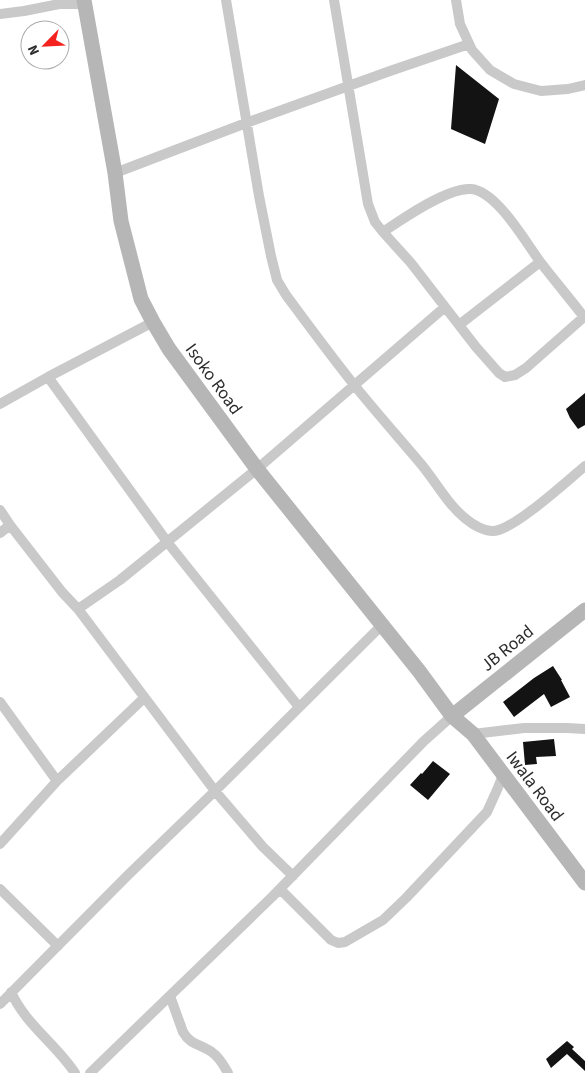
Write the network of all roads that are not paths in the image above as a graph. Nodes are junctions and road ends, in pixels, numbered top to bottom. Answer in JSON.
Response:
{"nodes":[{"id":1,"x":226,"y":0,"type":"edge"},
{"id":2,"x":334,"y":0,"type":"edge"},
{"id":3,"x":456,"y":0,"type":"edge"},
{"id":4,"x":85,"y":2,"type":"edge"},
{"id":5,"x":0,"y":14,"type":"edge"},
{"id":6,"x":469,"y":44,"type":"junction"},
{"id":7,"x":348,"y":86,"type":"junction"},
{"id":8,"x":585,"y":86,"type":"edge"},
{"id":9,"x":246,"y":123,"type":"junction"},
{"id":10,"x":115,"y":173,"type":"junction"},
{"id":11,"x":383,"y":232,"type":"junction"},
{"id":12,"x":540,"y":262,"type":"junction"},
{"id":13,"x":445,"y":307,"type":"junction"},
{"id":14,"x":585,"y":317,"type":"edge"},
{"id":15,"x":152,"y":322,"type":"junction"},
{"id":16,"x":459,"y":325,"type":"junction"},
{"id":17,"x":48,"y":377,"type":"junction"},
{"id":18,"x":355,"y":386,"type":"junction"},
{"id":19,"x":0,"y":404,"type":"edge"},
{"id":20,"x":585,"y":466,"type":"edge"},
{"id":21,"x":258,"y":469,"type":"junction"},
{"id":22,"x":0,"y":510,"type":"edge"},
{"id":23,"x":10,"y":525,"type":"junction"},
{"id":24,"x":0,"y":532,"type":"edge"},
{"id":25,"x":168,"y":543,"type":"junction"},
{"id":26,"x":78,"y":609,"type":"junction"},
{"id":27,"x":585,"y":610,"type":"edge"},
{"id":28,"x":382,"y":625,"type":"junction"},
{"id":29,"x":144,"y":698,"type":"junction"},
{"id":30,"x":0,"y":702,"type":"edge"},
{"id":31,"x":299,"y":706,"type":"junction"},
{"id":32,"x":452,"y":716,"type":"junction"},
{"id":33,"x":585,"y":729,"type":"edge"},
{"id":34,"x":473,"y":734,"type":"junction"},
{"id":35,"x":503,"y":775,"type":"junction"},
{"id":36,"x":57,"y":782,"type":"junction"},
{"id":37,"x":215,"y":791,"type":"junction"},
{"id":38,"x":0,"y":844,"type":"edge"},
{"id":39,"x":292,"y":876,"type":"junction"},
{"id":40,"x":585,"y":883,"type":"edge"},
{"id":41,"x":0,"y":888,"type":"edge"},
{"id":42,"x":280,"y":889,"type":"junction"},
{"id":43,"x":58,"y":946,"type":"junction"},
{"id":44,"x":11,"y":992,"type":"junction"},
{"id":45,"x":170,"y":996,"type":"junction"},
{"id":46,"x":0,"y":1004,"type":"edge"},
{"id":47,"x":75,"y":1073,"type":"edge"},
{"id":48,"x":90,"y":1073,"type":"edge"},
{"id":49,"x":228,"y":1073,"type":"edge"}],
"edges":[{"from":1,"to":9,"type":"street"},
{"from":2,"to":7,"type":"street"},
{"from":3,"to":6,"type":"street"},
{"from":4,"to":5,"type":"street"},
{"from":4,"to":10,"type":"street","name":"Isoko Road"},
{"from":6,"to":7,"type":"street"},
{"from":6,"to":8,"type":"street"},
{"from":7,"to":9,"type":"street"},
{"from":7,"to":11,"type":"street"},
{"from":9,"to":10,"type":"street"},
{"from":9,"to":18,"type":"street"},
{"from":10,"to":15,"type":"street","name":"Isoko Road"},
{"from":11,"to":12,"type":"street"},
{"from":11,"to":13,"type":"street"},
{"from":12,"to":14,"type":"street"},
{"from":12,"to":16,"type":"street"},
{"from":13,"to":16,"type":"street"},
{"from":13,"to":18,"type":"street"},
{"from":14,"to":16,"type":"street"},
{"from":15,"to":17,"type":"street"},
{"from":15,"to":21,"type":"street","name":"Isoko Road"},
{"from":17,"to":19,"type":"street"},
{"from":17,"to":25,"type":"street"},
{"from":18,"to":20,"type":"street"},
{"from":18,"to":21,"type":"street"},
{"from":21,"to":25,"type":"street"},
{"from":21,"to":28,"type":"street","name":"Isoko Road"},
{"from":22,"to":23,"type":"street"},
{"from":23,"to":24,"type":"street"},
{"from":23,"to":26,"type":"street"},
{"from":25,"to":26,"type":"street"},
{"from":25,"to":31,"type":"street"},
{"from":26,"to":29,"type":"street"},
{"from":27,"to":32,"type":"street","name":"JB Road"},
{"from":28,"to":31,"type":"street"},
{"from":28,"to":32,"type":"street","name":"Isoko Road"},
{"from":29,"to":36,"type":"street"},
{"from":29,"to":37,"type":"street"},
{"from":30,"to":36,"type":"street"},
{"from":31,"to":37,"type":"street"},
{"from":32,"to":34,"type":"street","name":"Iwala Road"},
{"from":32,"to":39,"type":"street"},
{"from":33,"to":34,"type":"street"},
{"from":34,"to":35,"type":"street","name":"Iwala Road"},
{"from":35,"to":40,"type":"street","name":"Iwala Road"},
{"from":35,"to":42,"type":"street"},
{"from":36,"to":38,"type":"street"},
{"from":37,"to":39,"type":"street"},
{"from":37,"to":43,"type":"street"},
{"from":39,"to":42,"type":"street"},
{"from":41,"to":43,"type":"street"},
{"from":42,"to":45,"type":"street"},
{"from":43,"to":44,"type":"street"},
{"from":44,"to":46,"type":"street"},
{"from":44,"to":47,"type":"street"},
{"from":45,"to":48,"type":"street"},
{"from":45,"to":49,"type":"street"}]}
